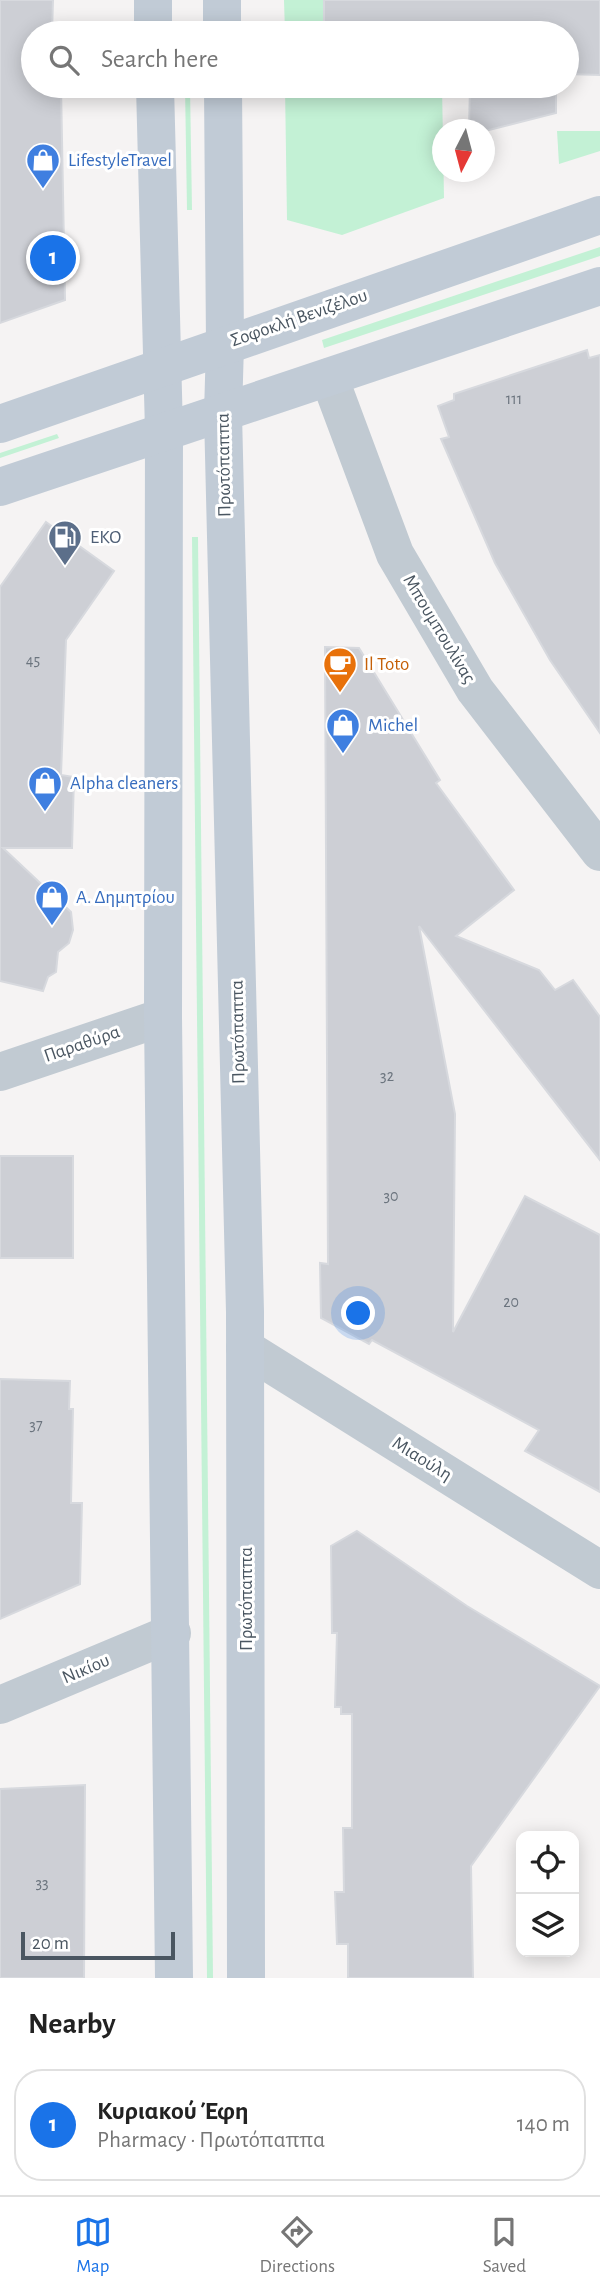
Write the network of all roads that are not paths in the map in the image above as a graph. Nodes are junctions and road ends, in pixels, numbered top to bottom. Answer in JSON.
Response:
{"nodes":[{"id":1,"x":153,"y":0,"type":"edge"},
{"id":2,"x":222,"y":0,"type":"edge"},
{"id":3,"x":153,"y":21,"type":"edge"},
{"id":4,"x":222,"y":21,"type":"edge"},
{"id":5,"x":155,"y":98,"type":"edge"},
{"id":6,"x":223,"y":98,"type":"edge"},
{"id":7,"x":600,"y":215,"type":"edge"},
{"id":8,"x":600,"y":286,"type":"edge"},
{"id":9,"x":225,"y":344,"type":"junction"},
{"id":10,"x":160,"y":369,"type":"junction"},
{"id":11,"x":330,"y":377,"type":"junction"},
{"id":12,"x":223,"y":414,"type":"junction"},
{"id":13,"x":0,"y":424,"type":"edge"},
{"id":14,"x":164,"y":431,"type":"junction"},
{"id":15,"x":0,"y":487,"type":"edge"},
{"id":16,"x":600,"y":852,"type":"edge"},
{"id":17,"x":163,"y":1017,"type":"junction"},
{"id":18,"x":0,"y":1072,"type":"edge"},
{"id":19,"x":245,"y":1348,"type":"junction"},
{"id":20,"x":600,"y":1570,"type":"edge"},
{"id":21,"x":172,"y":1633,"type":"junction"},
{"id":22,"x":0,"y":1705,"type":"edge"},
{"id":23,"x":174,"y":1978,"type":"edge"},
{"id":24,"x":246,"y":1978,"type":"edge"}],
"edges":[{"from":1,"to":3,"type":"street"},
{"from":2,"to":4,"type":"street"},
{"from":5,"to":10,"type":"street"},
{"from":6,"to":9,"type":"street","name":"Πρωτόπαππα"},
{"from":7,"to":9,"type":"street","name":"Σοφοκλή Βενιζέλου"},
{"from":8,"to":11,"type":"street"},
{"from":9,"to":10,"type":"street","name":"Σοφοκλή Βενιζέλου"},
{"from":9,"to":12,"type":"street","name":"Πρωτόπαππα"},
{"from":10,"to":13,"type":"street","name":"Σοφοκλή Βενιζέλου"},
{"from":10,"to":14,"type":"street"},
{"from":11,"to":12,"type":"street"},
{"from":11,"to":16,"type":"street","name":"Μπουμπουλίνας"},
{"from":12,"to":14,"type":"street"},
{"from":12,"to":19,"type":"street","name":"Πρωτόπαππα"},
{"from":14,"to":15,"type":"street"},
{"from":14,"to":17,"type":"street"},
{"from":17,"to":18,"type":"street","name":"Παραθύρα"},
{"from":17,"to":21,"type":"street"},
{"from":19,"to":20,"type":"street","name":"Μιαούλη"},
{"from":19,"to":24,"type":"street","name":"Πρωτόπαππα"},
{"from":21,"to":22,"type":"street","name":"Νικίου"},
{"from":21,"to":23,"type":"street"}]}
